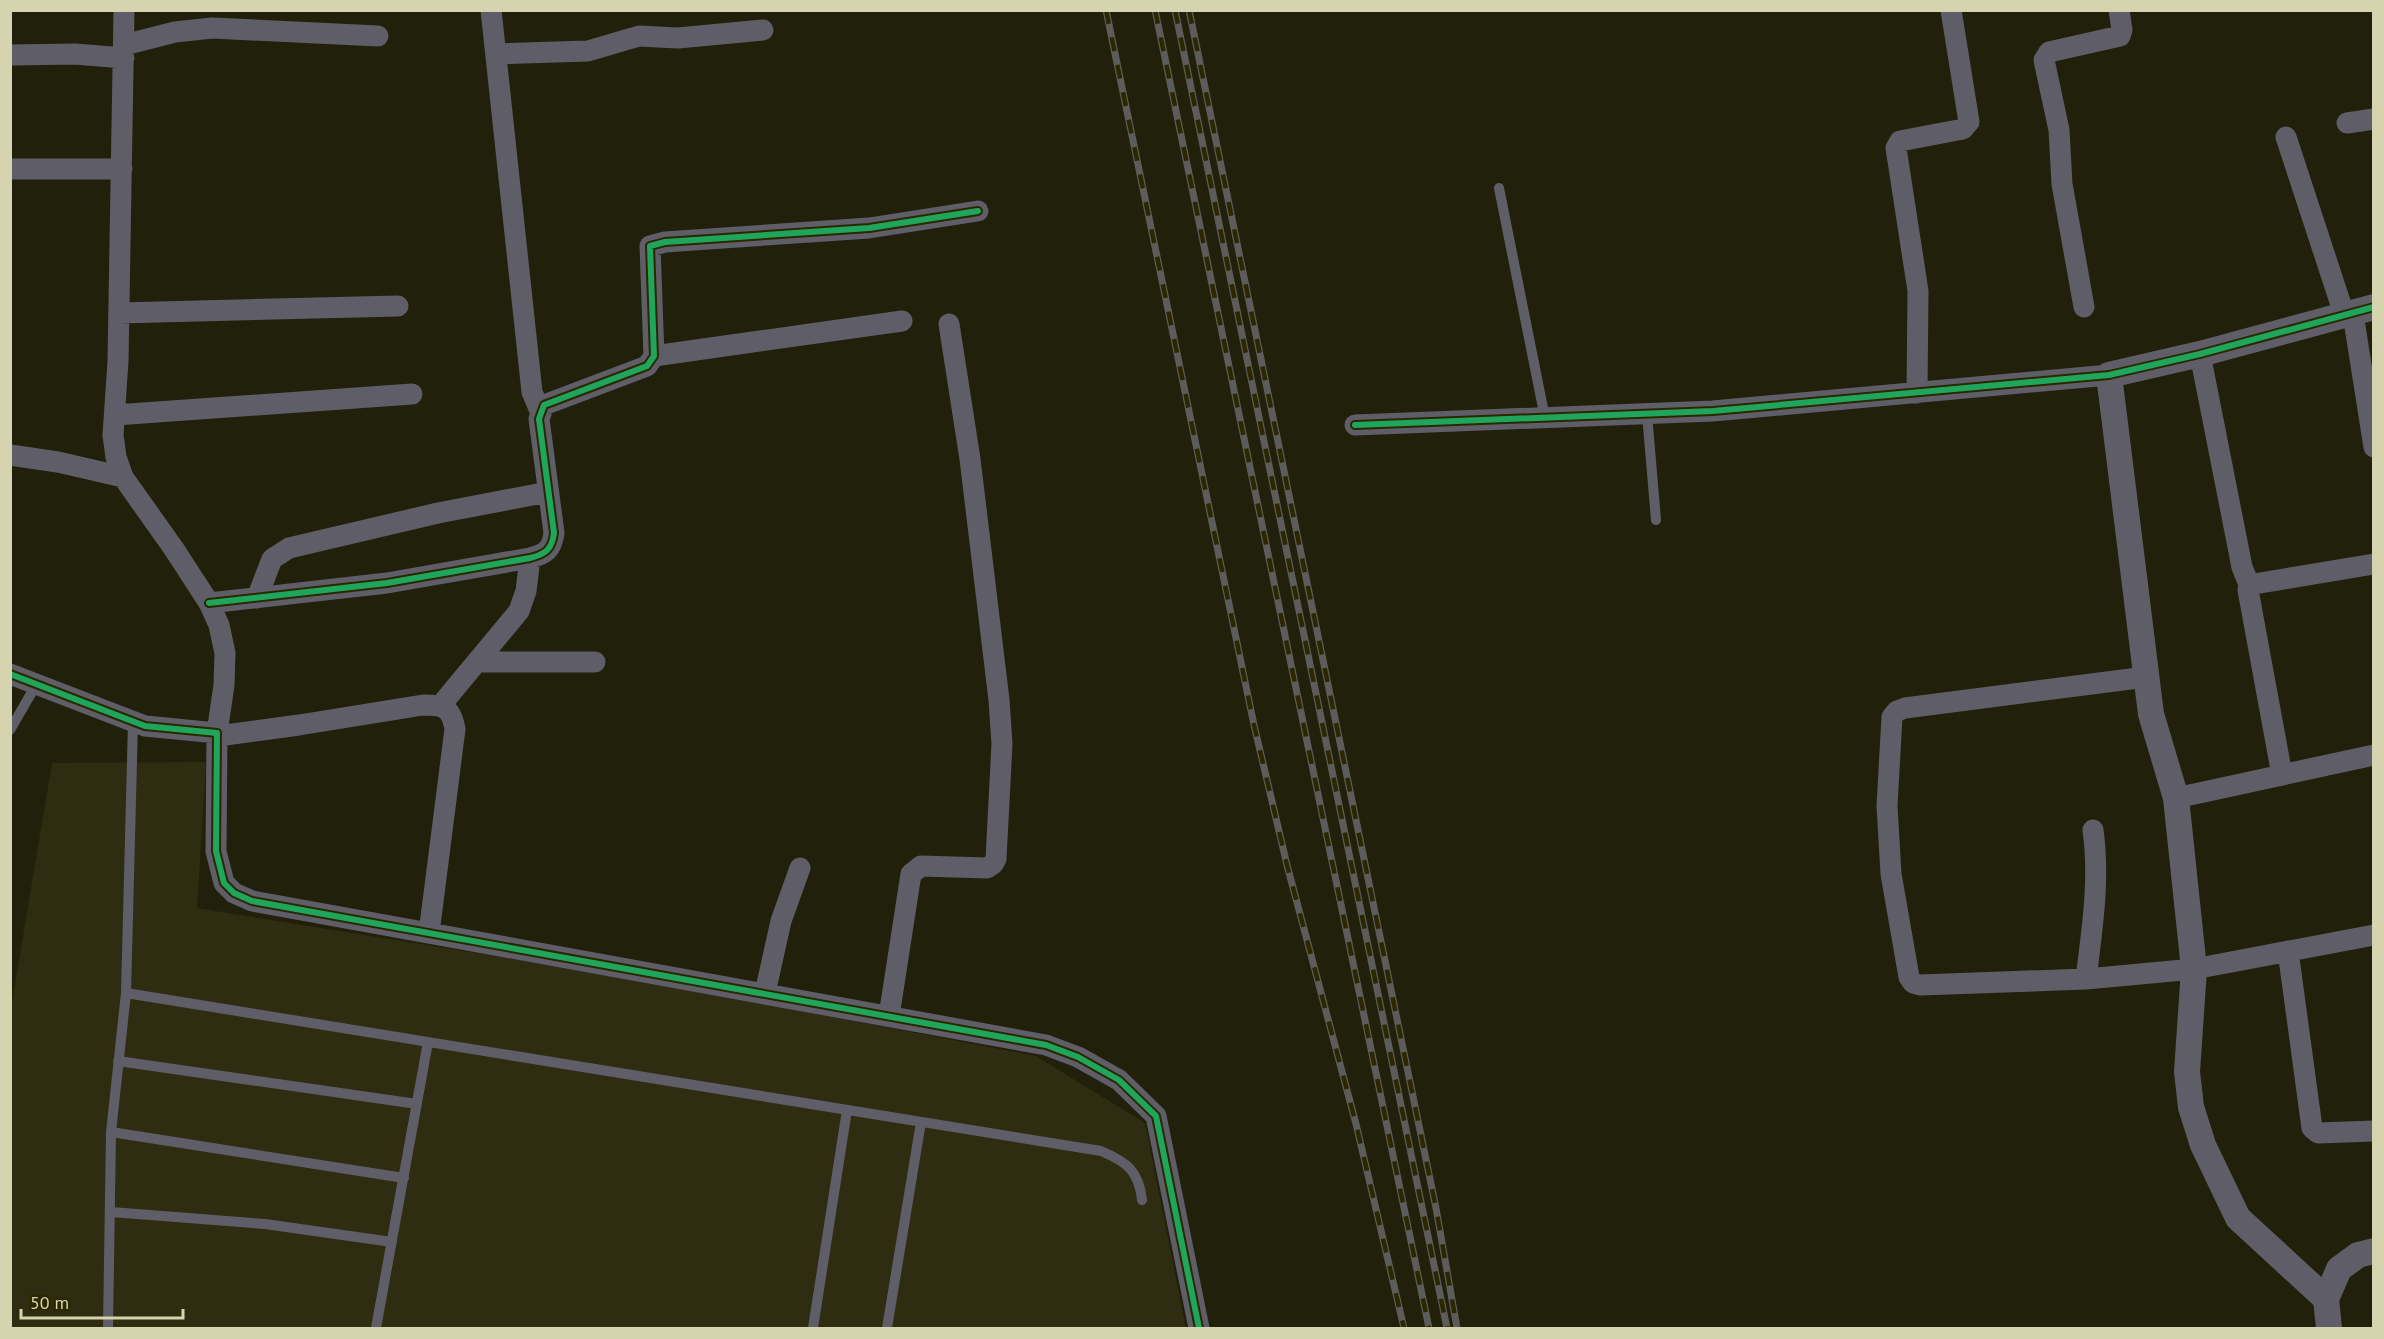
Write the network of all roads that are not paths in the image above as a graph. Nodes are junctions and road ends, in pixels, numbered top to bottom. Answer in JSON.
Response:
{"nodes":[{"id":1,"x":124,"y":10,"type":"edge"},
{"id":2,"x":491,"y":10,"type":"edge"},
{"id":3,"x":1951,"y":10,"type":"edge"},
{"id":4,"x":2119,"y":10,"type":"edge"},
{"id":5,"x":763,"y":30,"type":"dead end"},
{"id":6,"x":378,"y":36,"type":"dead end"},
{"id":7,"x":124,"y":52,"type":"junction"},
{"id":8,"x":496,"y":54,"type":"junction"},
{"id":9,"x":10,"y":55,"type":"edge"},
{"id":10,"x":2373,"y":119,"type":"edge"},
{"id":11,"x":2347,"y":123,"type":"dead end"},
{"id":12,"x":2286,"y":137,"type":"dead end"},
{"id":13,"x":10,"y":169,"type":"edge"},
{"id":14,"x":122,"y":169,"type":"junction"},
{"id":15,"x":1499,"y":188,"type":"dead end"},
{"id":16,"x":978,"y":211,"type":"dead end"},
{"id":17,"x":398,"y":306,"type":"dead end"},
{"id":18,"x":2084,"y":307,"type":"dead end"},
{"id":19,"x":119,"y":313,"type":"junction"},
{"id":20,"x":2357,"y":313,"type":"edge"},
{"id":21,"x":902,"y":321,"type":"dead end"},
{"id":22,"x":949,"y":324,"type":"dead end"},
{"id":23,"x":2200,"y":354,"type":"junction"},
{"id":24,"x":654,"y":356,"type":"junction"},
{"id":25,"x":2109,"y":375,"type":"junction"},
{"id":26,"x":1917,"y":393,"type":"junction"},
{"id":27,"x":412,"y":394,"type":"dead end"},
{"id":28,"x":540,"y":411,"type":"junction"},
{"id":29,"x":1647,"y":414,"type":"junction"},
{"id":30,"x":115,"y":415,"type":"junction"},
{"id":31,"x":1545,"y":418,"type":"junction"},
{"id":32,"x":1355,"y":425,"type":"dead end"},
{"id":33,"x":2373,"y":447,"type":"edge"},
{"id":34,"x":10,"y":455,"type":"edge"},
{"id":35,"x":123,"y":477,"type":"junction"},
{"id":36,"x":548,"y":492,"type":"junction"},
{"id":37,"x":1656,"y":520,"type":"dead end"},
{"id":38,"x":530,"y":558,"type":"junction"},
{"id":39,"x":2373,"y":564,"type":"edge"},
{"id":40,"x":2250,"y":587,"type":"junction"},
{"id":41,"x":257,"y":598,"type":"junction"},
{"id":42,"x":209,"y":603,"type":"junction"},
{"id":43,"x":478,"y":662,"type":"junction"},
{"id":44,"x":594,"y":662,"type":"dead end"},
{"id":45,"x":10,"y":674,"type":"edge"},
{"id":46,"x":2146,"y":677,"type":"junction"},
{"id":47,"x":36,"y":685,"type":"junction"},
{"id":48,"x":441,"y":705,"type":"junction"},
{"id":49,"x":133,"y":722,"type":"junction"},
{"id":50,"x":10,"y":730,"type":"edge"},
{"id":51,"x":217,"y":734,"type":"junction"},
{"id":52,"x":2373,"y":756,"type":"edge"},
{"id":53,"x":2282,"y":775,"type":"junction"},
{"id":54,"x":2176,"y":798,"type":"junction"},
{"id":55,"x":2093,"y":830,"type":"dead end"},
{"id":56,"x":800,"y":868,"type":"dead end"},
{"id":57,"x":429,"y":933,"type":"junction"},
{"id":58,"x":2373,"y":935,"type":"edge"},
{"id":59,"x":2289,"y":951,"type":"junction"},
{"id":60,"x":2194,"y":969,"type":"junction"},
{"id":61,"x":2086,"y":979,"type":"junction"},
{"id":62,"x":126,"y":993,"type":"junction"},
{"id":63,"x":765,"y":993,"type":"junction"},
{"id":64,"x":889,"y":1016,"type":"junction"},
{"id":65,"x":428,"y":1042,"type":"junction"},
{"id":66,"x":118,"y":1061,"type":"junction"},
{"id":67,"x":417,"y":1104,"type":"junction"},
{"id":68,"x":847,"y":1110,"type":"junction"},
{"id":69,"x":921,"y":1122,"type":"junction"},
{"id":70,"x":2373,"y":1131,"type":"edge"},
{"id":71,"x":111,"y":1132,"type":"junction"},
{"id":72,"x":404,"y":1178,"type":"junction"},
{"id":73,"x":1142,"y":1200,"type":"dead end"},
{"id":74,"x":111,"y":1212,"type":"junction"},
{"id":75,"x":392,"y":1242,"type":"junction"},
{"id":76,"x":2373,"y":1251,"type":"edge"},
{"id":77,"x":2326,"y":1299,"type":"junction"},
{"id":78,"x":108,"y":1329,"type":"edge"},
{"id":79,"x":376,"y":1329,"type":"edge"},
{"id":80,"x":813,"y":1329,"type":"edge"},
{"id":81,"x":887,"y":1329,"type":"edge"},
{"id":82,"x":1199,"y":1329,"type":"edge"},
{"id":83,"x":2329,"y":1329,"type":"edge"}],
"edges":[{"from":1,"to":7,"type":"street"},
{"from":2,"to":8,"type":"street"},
{"from":3,"to":26,"type":"street"},
{"from":4,"to":18,"type":"street"},
{"from":5,"to":8,"type":"street"},
{"from":6,"to":7,"type":"street"},
{"from":7,"to":9,"type":"street"},
{"from":7,"to":14,"type":"street"},
{"from":8,"to":28,"type":"street"},
{"from":10,"to":11,"type":"street"},
{"from":12,"to":20,"type":"street"},
{"from":13,"to":14,"type":"street"},
{"from":14,"to":19,"type":"street"},
{"from":15,"to":31,"type":"lane"},
{"from":16,"to":24,"type":"street"},
{"from":17,"to":19,"type":"street"},
{"from":19,"to":30,"type":"street"},
{"from":20,"to":23,"type":"street"},
{"from":20,"to":33,"type":"street"},
{"from":21,"to":24,"type":"street"},
{"from":22,"to":64,"type":"street"},
{"from":23,"to":25,"type":"street"},
{"from":23,"to":40,"type":"street"},
{"from":24,"to":28,"type":"street"},
{"from":25,"to":26,"type":"street"},
{"from":25,"to":46,"type":"street"},
{"from":26,"to":29,"type":"street"},
{"from":27,"to":30,"type":"street"},
{"from":28,"to":36,"type":"street"},
{"from":29,"to":31,"type":"street"},
{"from":29,"to":37,"type":"lane"},
{"from":30,"to":35,"type":"street"},
{"from":31,"to":32,"type":"street"},
{"from":34,"to":35,"type":"street"},
{"from":35,"to":42,"type":"street"},
{"from":36,"to":38,"type":"street"},
{"from":36,"to":41,"type":"street"},
{"from":38,"to":41,"type":"street"},
{"from":38,"to":43,"type":"street"},
{"from":39,"to":40,"type":"street"},
{"from":40,"to":53,"type":"street"},
{"from":41,"to":42,"type":"street"},
{"from":42,"to":51,"type":"street"},
{"from":43,"to":44,"type":"street"},
{"from":43,"to":48,"type":"street"},
{"from":45,"to":47,"type":"street"},
{"from":46,"to":54,"type":"street"},
{"from":46,"to":61,"type":"street"},
{"from":47,"to":49,"type":"street"},
{"from":47,"to":50,"type":"lane"},
{"from":48,"to":51,"type":"street"},
{"from":48,"to":57,"type":"street"},
{"from":49,"to":51,"type":"street"},
{"from":49,"to":62,"type":"lane"},
{"from":51,"to":57,"type":"street"},
{"from":52,"to":53,"type":"street"},
{"from":53,"to":54,"type":"street"},
{"from":54,"to":60,"type":"street"},
{"from":55,"to":61,"type":"street"},
{"from":56,"to":63,"type":"street"},
{"from":57,"to":63,"type":"street"},
{"from":58,"to":59,"type":"street"},
{"from":59,"to":60,"type":"street"},
{"from":59,"to":70,"type":"street"},
{"from":60,"to":61,"type":"street"},
{"from":60,"to":77,"type":"street"},
{"from":62,"to":65,"type":"lane"},
{"from":62,"to":66,"type":"lane"},
{"from":63,"to":64,"type":"street"},
{"from":64,"to":82,"type":"street"},
{"from":65,"to":67,"type":"lane"},
{"from":65,"to":68,"type":"lane"},
{"from":66,"to":67,"type":"lane"},
{"from":66,"to":71,"type":"lane"},
{"from":67,"to":72,"type":"lane"},
{"from":68,"to":69,"type":"lane"},
{"from":68,"to":80,"type":"lane"},
{"from":69,"to":73,"type":"lane"},
{"from":69,"to":81,"type":"lane"},
{"from":71,"to":72,"type":"lane"},
{"from":71,"to":74,"type":"lane"},
{"from":72,"to":75,"type":"lane"},
{"from":74,"to":75,"type":"lane"},
{"from":74,"to":78,"type":"lane"},
{"from":75,"to":79,"type":"lane"},
{"from":76,"to":77,"type":"street"},
{"from":77,"to":83,"type":"street"}]}
